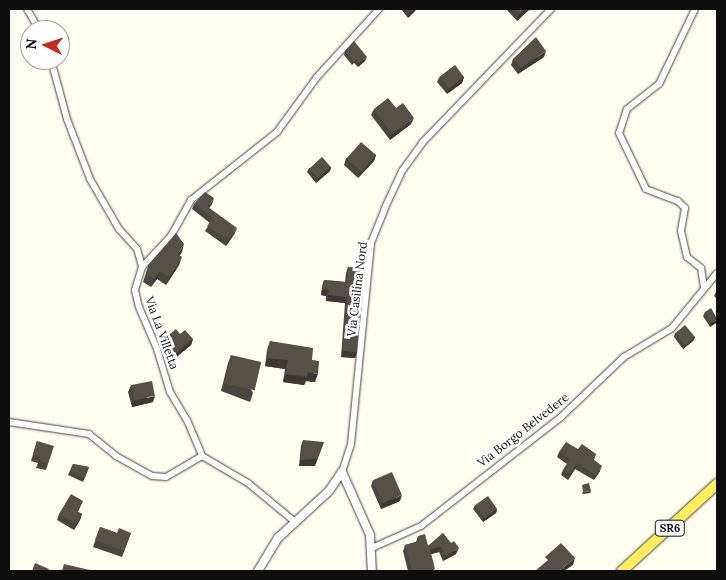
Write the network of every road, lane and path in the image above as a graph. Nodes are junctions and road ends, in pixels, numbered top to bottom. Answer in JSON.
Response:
{"nodes":[{"id":1,"x":27,"y":9,"type":"edge"},
{"id":2,"x":379,"y":9,"type":"edge"},
{"id":3,"x":695,"y":9,"type":"edge"},
{"id":4,"x":546,"y":10,"type":"edge"},
{"id":5,"x":33,"y":20,"type":"edge"},
{"id":6,"x":54,"y":70,"type":"edge"},
{"id":7,"x":142,"y":267,"type":"junction"},
{"id":8,"x":717,"y":273,"type":"edge"},
{"id":9,"x":704,"y":286,"type":"junction"},
{"id":10,"x":9,"y":422,"type":"edge"},
{"id":11,"x":202,"y":456,"type":"junction"},
{"id":12,"x":342,"y":472,"type":"junction"},
{"id":13,"x":717,"y":484,"type":"edge"},
{"id":14,"x":294,"y":521,"type":"junction"},
{"id":15,"x":372,"y":548,"type":"junction"},
{"id":16,"x":258,"y":571,"type":"edge"},
{"id":17,"x":372,"y":571,"type":"edge"},
{"id":18,"x":622,"y":571,"type":"edge"}],
"edges":[{"from":1,"to":5,"type":"street"},
{"from":2,"to":7,"type":"street"},
{"from":3,"to":9,"type":"street"},
{"from":4,"to":12,"type":"street","name":"Via Casilina Nord"},
{"from":6,"to":7,"type":"street"},
{"from":7,"to":11,"type":"street","name":"Via La Villetta"},
{"from":8,"to":9,"type":"street","name":"Via Borgo Belvedere"},
{"from":9,"to":15,"type":"street","name":"Via Borgo Belvedere"},
{"from":10,"to":11,"type":"street"},
{"from":11,"to":14,"type":"street"},
{"from":12,"to":14,"type":"street","name":"Via Casilina Nord"},
{"from":12,"to":15,"type":"street"},
{"from":13,"to":18,"type":"main road","number":"SR6"},
{"from":14,"to":16,"type":"street","name":"Via Casilina Nord"},
{"from":15,"to":17,"type":"street"}]}
